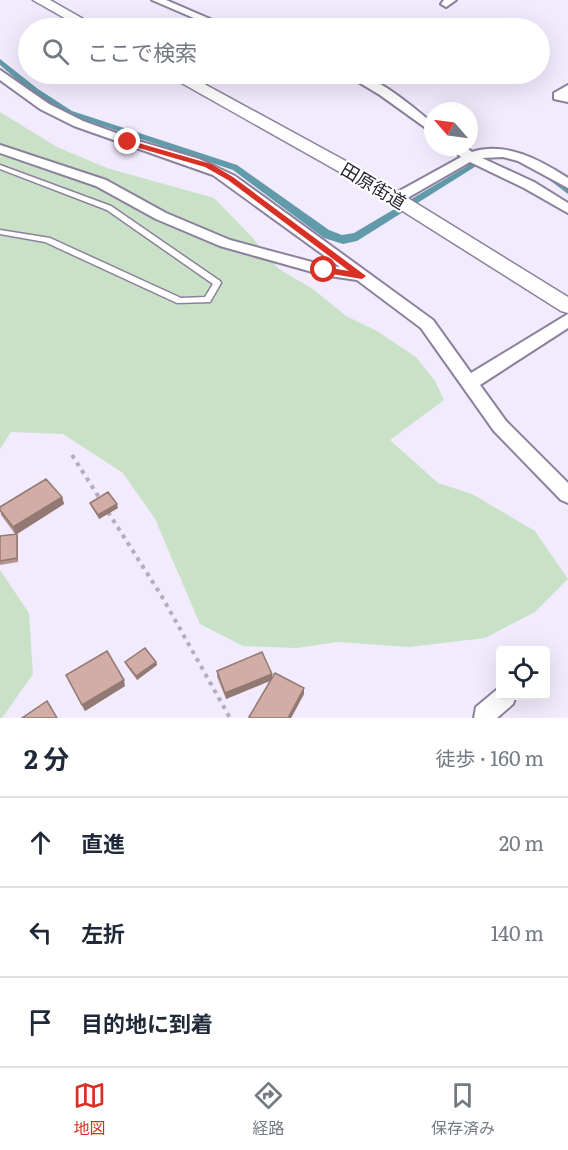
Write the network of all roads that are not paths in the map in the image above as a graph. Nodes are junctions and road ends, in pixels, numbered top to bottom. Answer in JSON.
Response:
{"nodes":[{"id":1,"x":40,"y":0,"type":"edge"},
{"id":2,"x":157,"y":0,"type":"edge"},
{"id":3,"x":73,"y":18,"type":"edge"},
{"id":4,"x":201,"y":18,"type":"edge"},
{"id":5,"x":0,"y":74,"type":"edge"},
{"id":6,"x":194,"y":84,"type":"edge"},
{"id":7,"x":369,"y":84,"type":"edge"},
{"id":8,"x":568,"y":89,"type":"edge"},
{"id":9,"x":568,"y":98,"type":"edge"},
{"id":10,"x":424,"y":122,"type":"edge"},
{"id":11,"x":0,"y":149,"type":"edge"},
{"id":12,"x":470,"y":157,"type":"junction"},
{"id":13,"x":0,"y":167,"type":"edge"},
{"id":14,"x":568,"y":184,"type":"edge"},
{"id":15,"x":397,"y":198,"type":"junction"},
{"id":16,"x":568,"y":209,"type":"edge"},
{"id":17,"x":0,"y":232,"type":"edge"},
{"id":18,"x":362,"y":276,"type":"junction"},
{"id":19,"x":568,"y":306,"type":"edge"},
{"id":20,"x":568,"y":320,"type":"edge"},
{"id":21,"x":469,"y":383,"type":"junction"},
{"id":22,"x":568,"y":495,"type":"edge"},
{"id":23,"x":500,"y":700,"type":"edge"},
{"id":24,"x":486,"y":718,"type":"edge"}],
"edges":[{"from":1,"to":3,"type":"street"},
{"from":2,"to":4,"type":"street"},
{"from":5,"to":18,"type":"street"},
{"from":6,"to":15,"type":"street","name":"田原街道"},
{"from":7,"to":10,"type":"street"},
{"from":8,"to":9,"type":"street"},
{"from":11,"to":18,"type":"street"},
{"from":12,"to":14,"type":"street"},
{"from":12,"to":15,"type":"street"},
{"from":12,"to":16,"type":"street"},
{"from":13,"to":17,"type":"lane"},
{"from":15,"to":19,"type":"street","name":"田原街道"},
{"from":18,"to":21,"type":"street"},
{"from":20,"to":21,"type":"street"},
{"from":21,"to":22,"type":"street"},
{"from":23,"to":24,"type":"street"}]}
